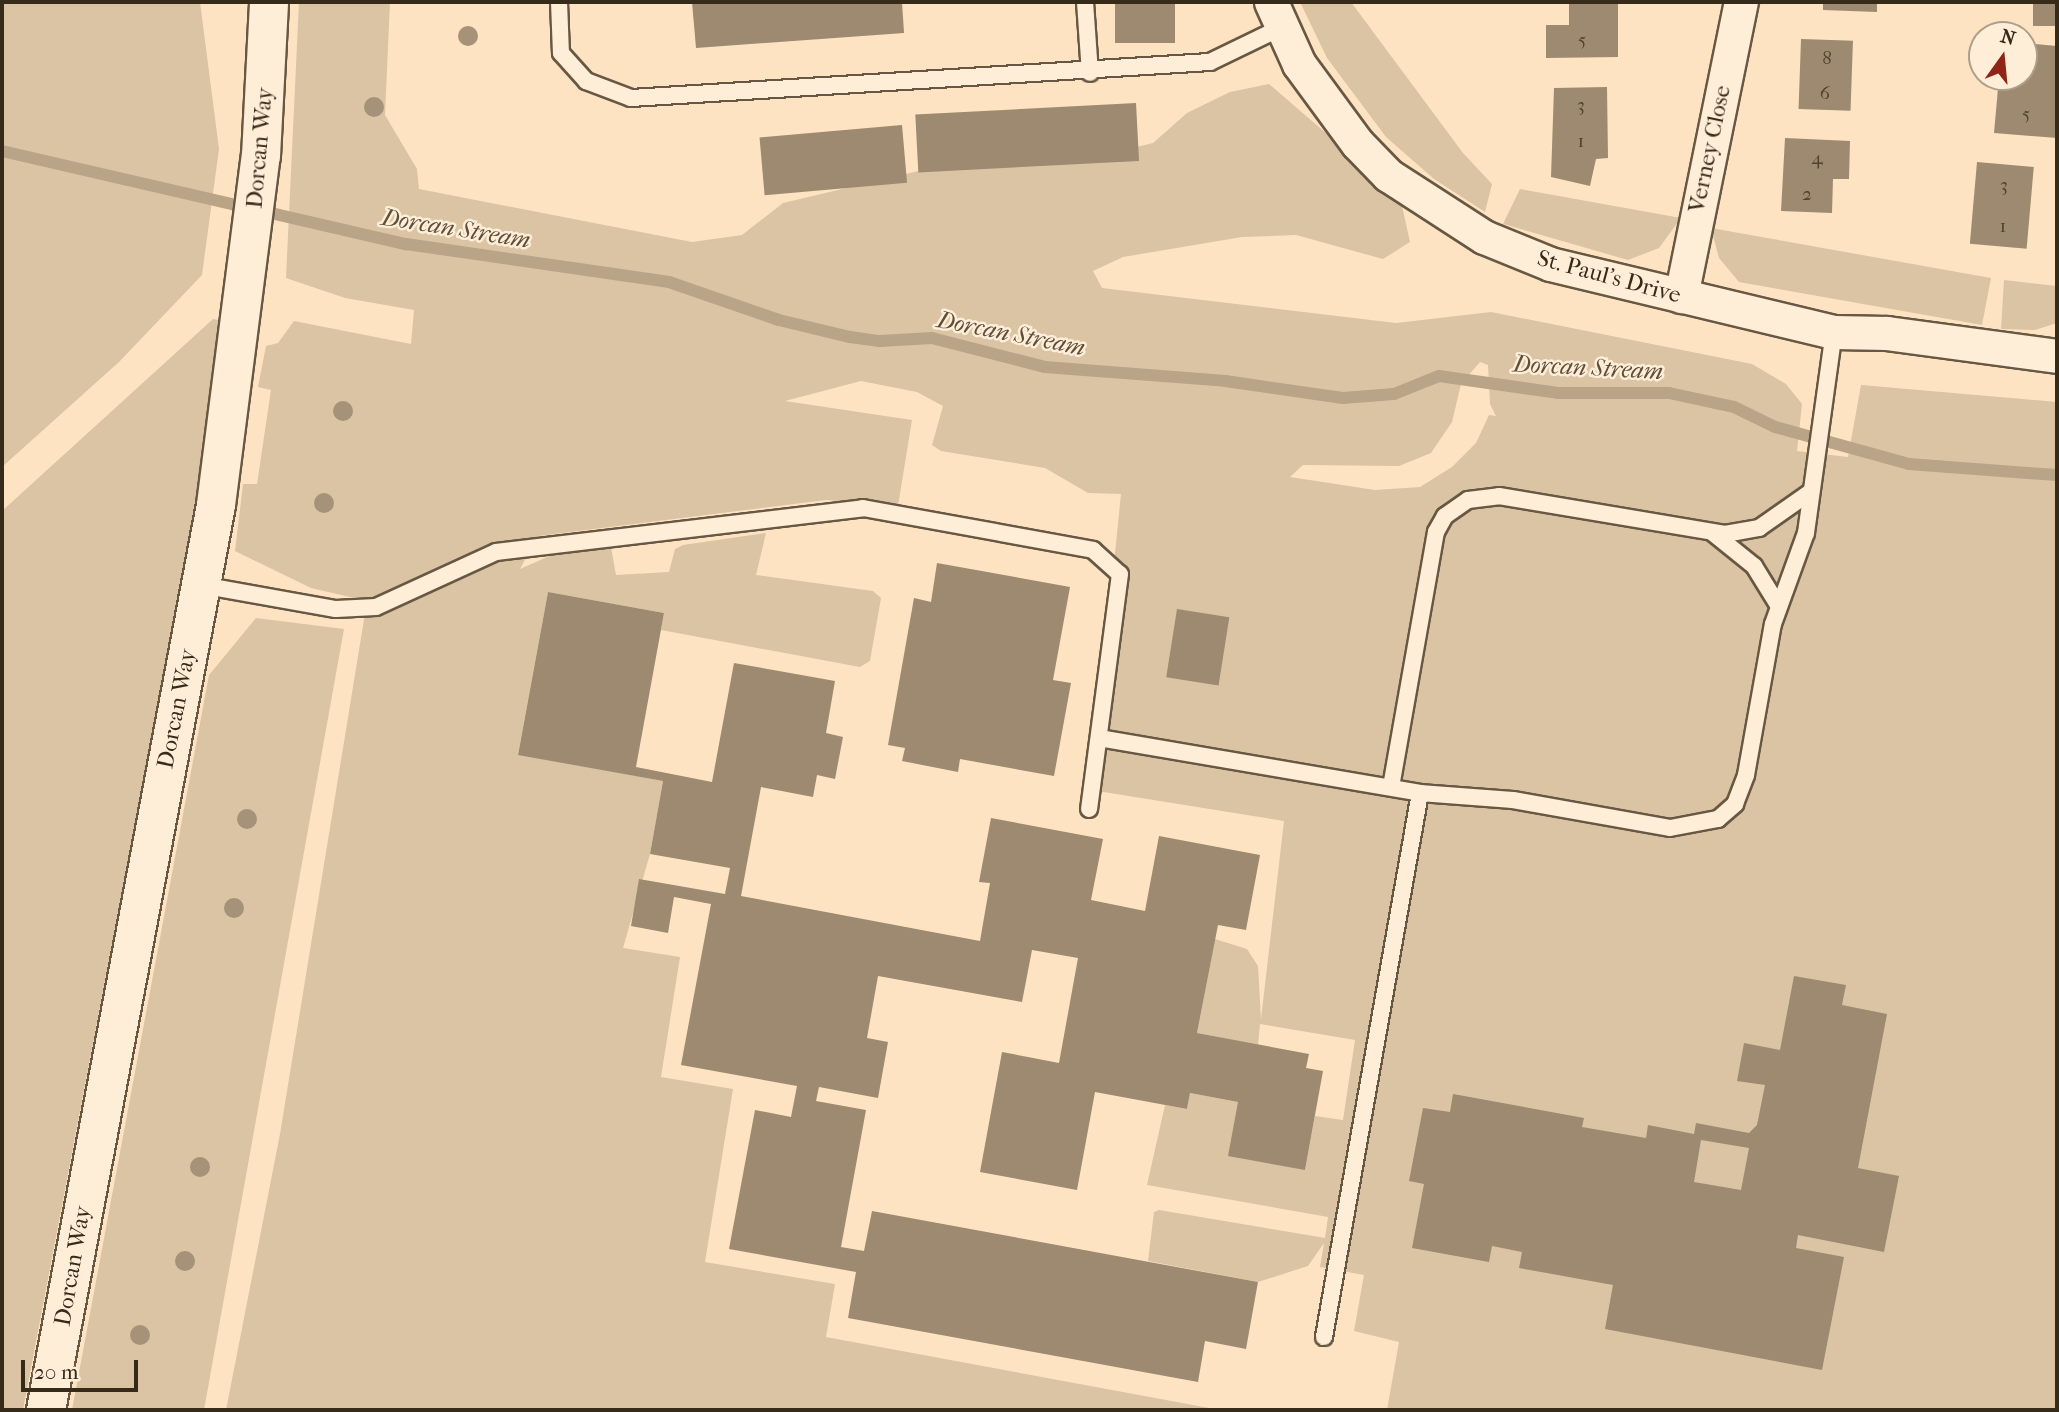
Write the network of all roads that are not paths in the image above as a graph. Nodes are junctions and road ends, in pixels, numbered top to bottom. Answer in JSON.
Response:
{"nodes":[{"id":1,"x":269,"y":2,"type":"edge"},
{"id":2,"x":559,"y":2,"type":"edge"},
{"id":3,"x":1085,"y":2,"type":"edge"},
{"id":4,"x":1741,"y":2,"type":"edge"},
{"id":5,"x":1275,"y":15,"type":"edge"},
{"id":6,"x":1090,"y":73,"type":"junction"},
{"id":7,"x":1681,"y":296,"type":"junction"},
{"id":8,"x":1834,"y":332,"type":"junction"},
{"id":9,"x":2057,"y":356,"type":"edge"},
{"id":10,"x":1809,"y":493,"type":"junction"},
{"id":11,"x":1711,"y":531,"type":"junction"},
{"id":12,"x":201,"y":585,"type":"junction"},
{"id":13,"x":1779,"y":605,"type":"junction"},
{"id":14,"x":1099,"y":737,"type":"junction"},
{"id":15,"x":1391,"y":787,"type":"junction"},
{"id":16,"x":1420,"y":793,"type":"junction"},
{"id":17,"x":1089,"y":809,"type":"dead end"},
{"id":18,"x":1324,"y":1337,"type":"dead end"},
{"id":19,"x":46,"y":1410,"type":"edge"}],
"edges":[{"from":1,"to":12,"type":"main road","name":"Dorcan Way"},
{"from":2,"to":6,"type":"lane"},
{"from":3,"to":6,"type":"lane"},
{"from":4,"to":7,"type":"street","name":"Verney Close"},
{"from":5,"to":6,"type":"lane"},
{"from":5,"to":7,"type":"street","name":"St. Paul's Drive"},
{"from":7,"to":8,"type":"street","name":"St. Paul's Drive"},
{"from":8,"to":9,"type":"street","name":"St. Paul's Drive"},
{"from":8,"to":10,"type":"lane"},
{"from":10,"to":11,"type":"lane"},
{"from":10,"to":13,"type":"lane"},
{"from":11,"to":13,"type":"lane"},
{"from":11,"to":15,"type":"lane"},
{"from":12,"to":14,"type":"lane"},
{"from":12,"to":19,"type":"main road","name":"Dorcan Way"},
{"from":13,"to":16,"type":"lane"},
{"from":14,"to":15,"type":"lane"},
{"from":14,"to":17,"type":"lane"},
{"from":15,"to":16,"type":"lane"},
{"from":16,"to":18,"type":"lane"}]}
